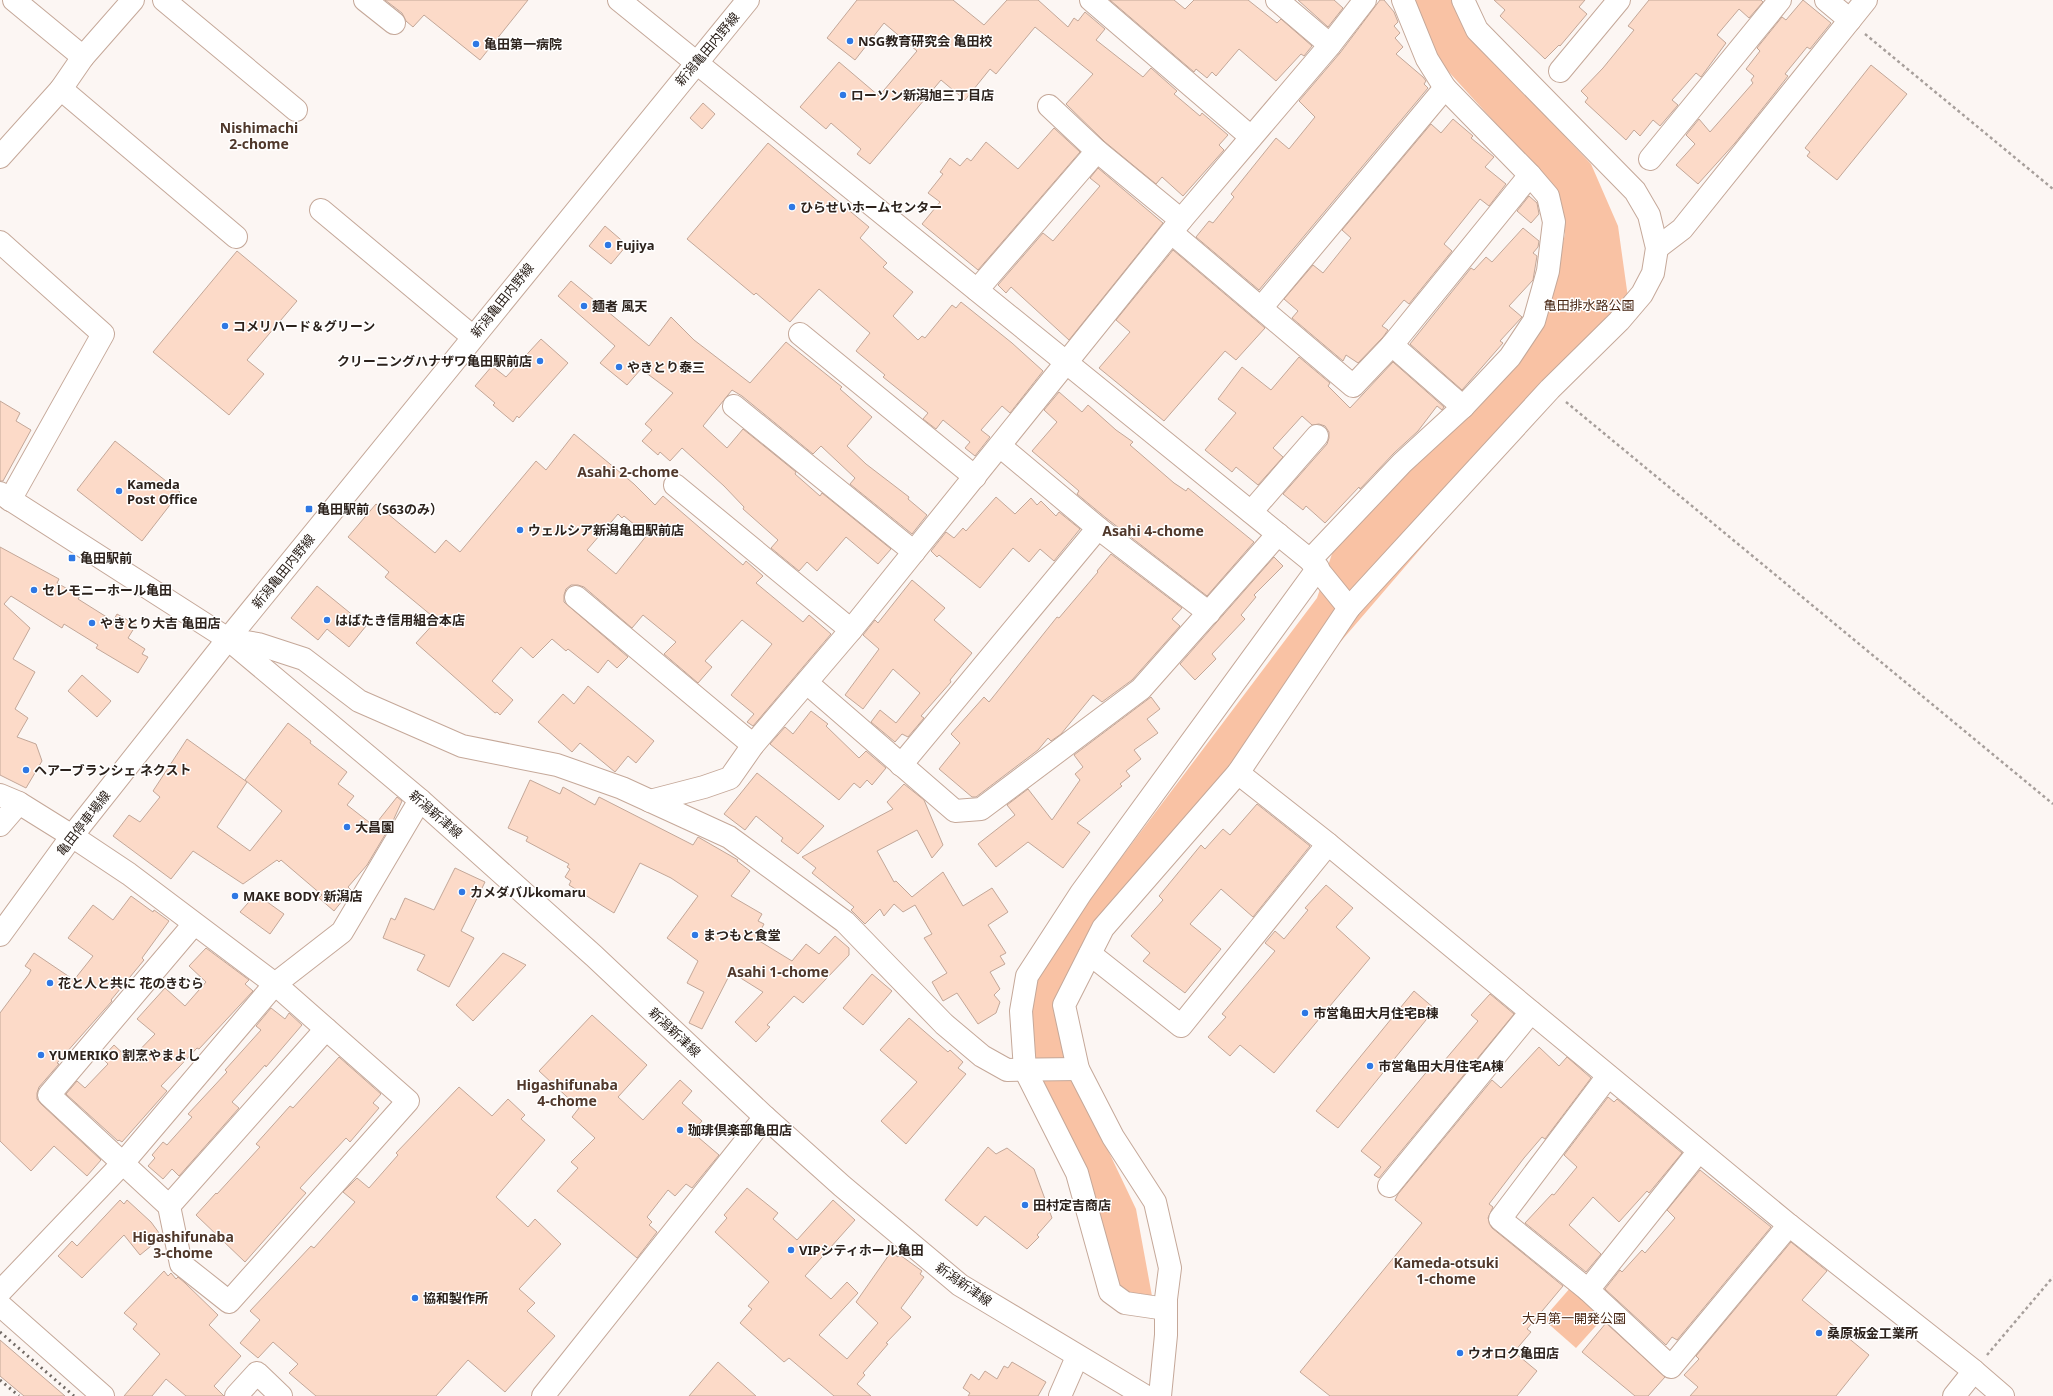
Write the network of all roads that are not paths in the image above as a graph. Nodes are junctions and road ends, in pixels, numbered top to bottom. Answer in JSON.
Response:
{"nodes":[{"id":1,"x":14,"y":0,"type":"edge"},
{"id":2,"x":133,"y":0,"type":"edge"},
{"id":3,"x":164,"y":0,"type":"edge"},
{"id":4,"x":365,"y":0,"type":"edge"},
{"id":5,"x":619,"y":0,"type":"edge"},
{"id":6,"x":748,"y":0,"type":"edge"},
{"id":7,"x":1092,"y":0,"type":"edge"},
{"id":8,"x":1277,"y":0,"type":"edge"},
{"id":9,"x":1365,"y":0,"type":"edge"},
{"id":10,"x":1403,"y":0,"type":"edge"},
{"id":11,"x":1463,"y":0,"type":"edge"},
{"id":12,"x":1619,"y":0,"type":"edge"},
{"id":13,"x":1780,"y":0,"type":"edge"},
{"id":14,"x":1826,"y":0,"type":"edge"},
{"id":15,"x":1866,"y":0,"type":"edge"},
{"id":16,"x":1850,"y":20,"type":"junction"},
{"id":17,"x":394,"y":23,"type":"dead end"},
{"id":18,"x":1330,"y":45,"type":"junction"},
{"id":19,"x":83,"y":57,"type":"junction"},
{"id":20,"x":696,"y":62,"type":"junction"},
{"id":21,"x":1560,"y":71,"type":"dead end"},
{"id":22,"x":1445,"y":88,"type":"junction"},
{"id":23,"x":61,"y":89,"type":"junction"},
{"id":24,"x":1049,"y":106,"type":"dead end"},
{"id":25,"x":296,"y":110,"type":"dead end"},
{"id":26,"x":1251,"y":137,"type":"junction"},
{"id":27,"x":1098,"y":150,"type":"junction"},
{"id":28,"x":0,"y":157,"type":"edge"},
{"id":29,"x":1650,"y":159,"type":"dead end"},
{"id":30,"x":1530,"y":175,"type":"junction"},
{"id":31,"x":321,"y":210,"type":"dead end"},
{"id":32,"x":1176,"y":227,"type":"junction"},
{"id":33,"x":236,"y":237,"type":"dead end"},
{"id":34,"x":0,"y":242,"type":"edge"},
{"id":35,"x":1657,"y":248,"type":"junction"},
{"id":36,"x":977,"y":290,"type":"junction"},
{"id":37,"x":1261,"y":308,"type":"junction"},
{"id":38,"x":800,"y":334,"type":"dead end"},
{"id":39,"x":472,"y":337,"type":"junction"},
{"id":40,"x":1392,"y":345,"type":"junction"},
{"id":41,"x":1066,"y":364,"type":"junction"},
{"id":42,"x":734,"y":406,"type":"dead end"},
{"id":43,"x":1463,"y":407,"type":"junction"},
{"id":44,"x":1317,"y":436,"type":"dead end"},
{"id":45,"x":1000,"y":446,"type":"junction"},
{"id":46,"x":975,"y":477,"type":"junction"},
{"id":47,"x":675,"y":485,"type":"dead end"},
{"id":48,"x":5,"y":497,"type":"edge"},
{"id":49,"x":1251,"y":512,"type":"junction"},
{"id":50,"x":1098,"y":528,"type":"junction"},
{"id":51,"x":1278,"y":534,"type":"junction"},
{"id":52,"x":914,"y":552,"type":"junction"},
{"id":53,"x":1314,"y":564,"type":"junction"},
{"id":54,"x":576,"y":597,"type":"dead end"},
{"id":55,"x":1349,"y":608,"type":"junction"},
{"id":56,"x":1209,"y":613,"type":"junction"},
{"id":57,"x":851,"y":630,"type":"junction"},
{"id":58,"x":228,"y":639,"type":"junction"},
{"id":59,"x":807,"y":682,"type":"junction"},
{"id":60,"x":753,"y":744,"type":"junction"},
{"id":61,"x":901,"y":765,"type":"junction"},
{"id":62,"x":1238,"y":773,"type":"junction"},
{"id":63,"x":9,"y":799,"type":"edge"},
{"id":64,"x":420,"y":800,"type":"junction"},
{"id":65,"x":650,"y":801,"type":"junction"},
{"id":66,"x":0,"y":825,"type":"edge"},
{"id":67,"x":72,"y":836,"type":"junction"},
{"id":68,"x":1328,"y":844,"type":"junction"},
{"id":69,"x":194,"y":924,"type":"junction"},
{"id":70,"x":0,"y":935,"type":"edge"},
{"id":71,"x":1090,"y":954,"type":"junction"},
{"id":72,"x":275,"y":984,"type":"junction"},
{"id":73,"x":1531,"y":1012,"type":"junction"},
{"id":74,"x":326,"y":1029,"type":"junction"},
{"id":75,"x":1078,"y":1069,"type":"junction"},
{"id":76,"x":1025,"y":1070,"type":"junction"},
{"id":77,"x":1608,"y":1076,"type":"junction"},
{"id":78,"x":765,"y":1117,"type":"junction"},
{"id":79,"x":1699,"y":1151,"type":"junction"},
{"id":80,"x":123,"y":1163,"type":"junction"},
{"id":81,"x":1390,"y":1186,"type":"dead end"},
{"id":82,"x":169,"y":1206,"type":"junction"},
{"id":83,"x":1789,"y":1225,"type":"junction"},
{"id":84,"x":1588,"y":1290,"type":"junction"},
{"id":85,"x":0,"y":1292,"type":"edge"},
{"id":86,"x":0,"y":1306,"type":"edge"},
{"id":87,"x":1166,"y":1309,"type":"junction"},
{"id":88,"x":1077,"y":1357,"type":"junction"},
{"id":89,"x":1974,"y":1371,"type":"junction"},
{"id":90,"x":103,"y":1396,"type":"edge"},
{"id":91,"x":236,"y":1396,"type":"edge"},
{"id":92,"x":282,"y":1396,"type":"edge"},
{"id":93,"x":543,"y":1396,"type":"edge"},
{"id":94,"x":1060,"y":1396,"type":"edge"},
{"id":95,"x":1145,"y":1396,"type":"edge"},
{"id":96,"x":1160,"y":1396,"type":"edge"},
{"id":97,"x":1954,"y":1396,"type":"edge"},
{"id":98,"x":2003,"y":1396,"type":"edge"}],
"edges":[{"from":1,"to":19,"type":"street"},
{"from":2,"to":19,"type":"street"},
{"from":3,"to":25,"type":"street"},
{"from":4,"to":17,"type":"street"},
{"from":5,"to":20,"type":"street"},
{"from":6,"to":20,"type":"street","name":"新潟亀田内野線"},
{"from":7,"to":26,"type":"street"},
{"from":8,"to":18,"type":"street"},
{"from":9,"to":18,"type":"street"},
{"from":10,"to":22,"type":"street"},
{"from":11,"to":35,"type":"street"},
{"from":12,"to":21,"type":"street"},
{"from":13,"to":29,"type":"street"},
{"from":14,"to":16,"type":"street"},
{"from":15,"to":16,"type":"street"},
{"from":16,"to":35,"type":"street"},
{"from":18,"to":26,"type":"street"},
{"from":19,"to":23,"type":"street"},
{"from":20,"to":36,"type":"street"},
{"from":20,"to":39,"type":"street","name":"新潟亀田内野線"},
{"from":22,"to":30,"type":"street"},
{"from":22,"to":37,"type":"street"},
{"from":23,"to":28,"type":"street"},
{"from":23,"to":33,"type":"street"},
{"from":24,"to":27,"type":"street"},
{"from":26,"to":32,"type":"street"},
{"from":27,"to":32,"type":"street"},
{"from":27,"to":36,"type":"street"},
{"from":30,"to":40,"type":"street"},
{"from":30,"to":43,"type":"street"},
{"from":31,"to":39,"type":"street"},
{"from":32,"to":37,"type":"street"},
{"from":32,"to":41,"type":"street"},
{"from":34,"to":48,"type":"street"},
{"from":35,"to":55,"type":"street"},
{"from":36,"to":41,"type":"street"},
{"from":37,"to":40,"type":"street"},
{"from":38,"to":46,"type":"street"},
{"from":39,"to":58,"type":"street","name":"新潟亀田内野線"},
{"from":40,"to":43,"type":"street"},
{"from":41,"to":45,"type":"street"},
{"from":41,"to":49,"type":"street"},
{"from":42,"to":52,"type":"street"},
{"from":43,"to":53,"type":"street"},
{"from":44,"to":49,"type":"street"},
{"from":45,"to":46,"type":"street"},
{"from":45,"to":50,"type":"street"},
{"from":46,"to":52,"type":"street"},
{"from":47,"to":57,"type":"street"},
{"from":48,"to":58,"type":"street","name":"新潟新津線"},
{"from":49,"to":51,"type":"street"},
{"from":50,"to":56,"type":"street"},
{"from":50,"to":61,"type":"street"},
{"from":51,"to":53,"type":"street"},
{"from":51,"to":56,"type":"street"},
{"from":52,"to":57,"type":"street"},
{"from":53,"to":55,"type":"street"},
{"from":53,"to":76,"type":"street"},
{"from":54,"to":60,"type":"street"},
{"from":55,"to":62,"type":"street"},
{"from":56,"to":61,"type":"street"},
{"from":57,"to":59,"type":"street"},
{"from":58,"to":64,"type":"street","name":"新潟新津線"},
{"from":58,"to":65,"type":"street"},
{"from":58,"to":67,"type":"street","name":"亀田停車場線"},
{"from":59,"to":60,"type":"street"},
{"from":59,"to":61,"type":"street"},
{"from":60,"to":65,"type":"street"},
{"from":62,"to":68,"type":"street"},
{"from":62,"to":71,"type":"street"},
{"from":63,"to":66,"type":"street"},
{"from":63,"to":67,"type":"street"},
{"from":64,"to":72,"type":"street"},
{"from":64,"to":78,"type":"street","name":"新潟新津線"},
{"from":65,"to":76,"type":"street"},
{"from":67,"to":69,"type":"street"},
{"from":67,"to":70,"type":"street","name":"亀田停車場線"},
{"from":68,"to":71,"type":"street"},
{"from":68,"to":73,"type":"street"},
{"from":69,"to":72,"type":"street"},
{"from":69,"to":80,"type":"street"},
{"from":71,"to":75,"type":"street"},
{"from":72,"to":74,"type":"street"},
{"from":72,"to":80,"type":"street"},
{"from":73,"to":77,"type":"street"},
{"from":73,"to":81,"type":"street"},
{"from":74,"to":82,"type":"street"},
{"from":74,"to":82,"type":"street"},
{"from":75,"to":76,"type":"street"},
{"from":75,"to":87,"type":"street"},
{"from":76,"to":87,"type":"street"},
{"from":77,"to":79,"type":"street"},
{"from":77,"to":84,"type":"street"},
{"from":78,"to":88,"type":"street","name":"新潟新津線"},
{"from":78,"to":93,"type":"street"},
{"from":79,"to":83,"type":"street"},
{"from":79,"to":84,"type":"street"},
{"from":80,"to":82,"type":"street"},
{"from":80,"to":85,"type":"street"},
{"from":83,"to":84,"type":"street"},
{"from":83,"to":89,"type":"street"},
{"from":86,"to":90,"type":"street"},
{"from":87,"to":96,"type":"street"},
{"from":88,"to":94,"type":"street"},
{"from":88,"to":95,"type":"street","name":"新潟新津線"},
{"from":89,"to":97,"type":"street"},
{"from":89,"to":98,"type":"street"},
{"from":91,"to":92,"type":"street"}]}
